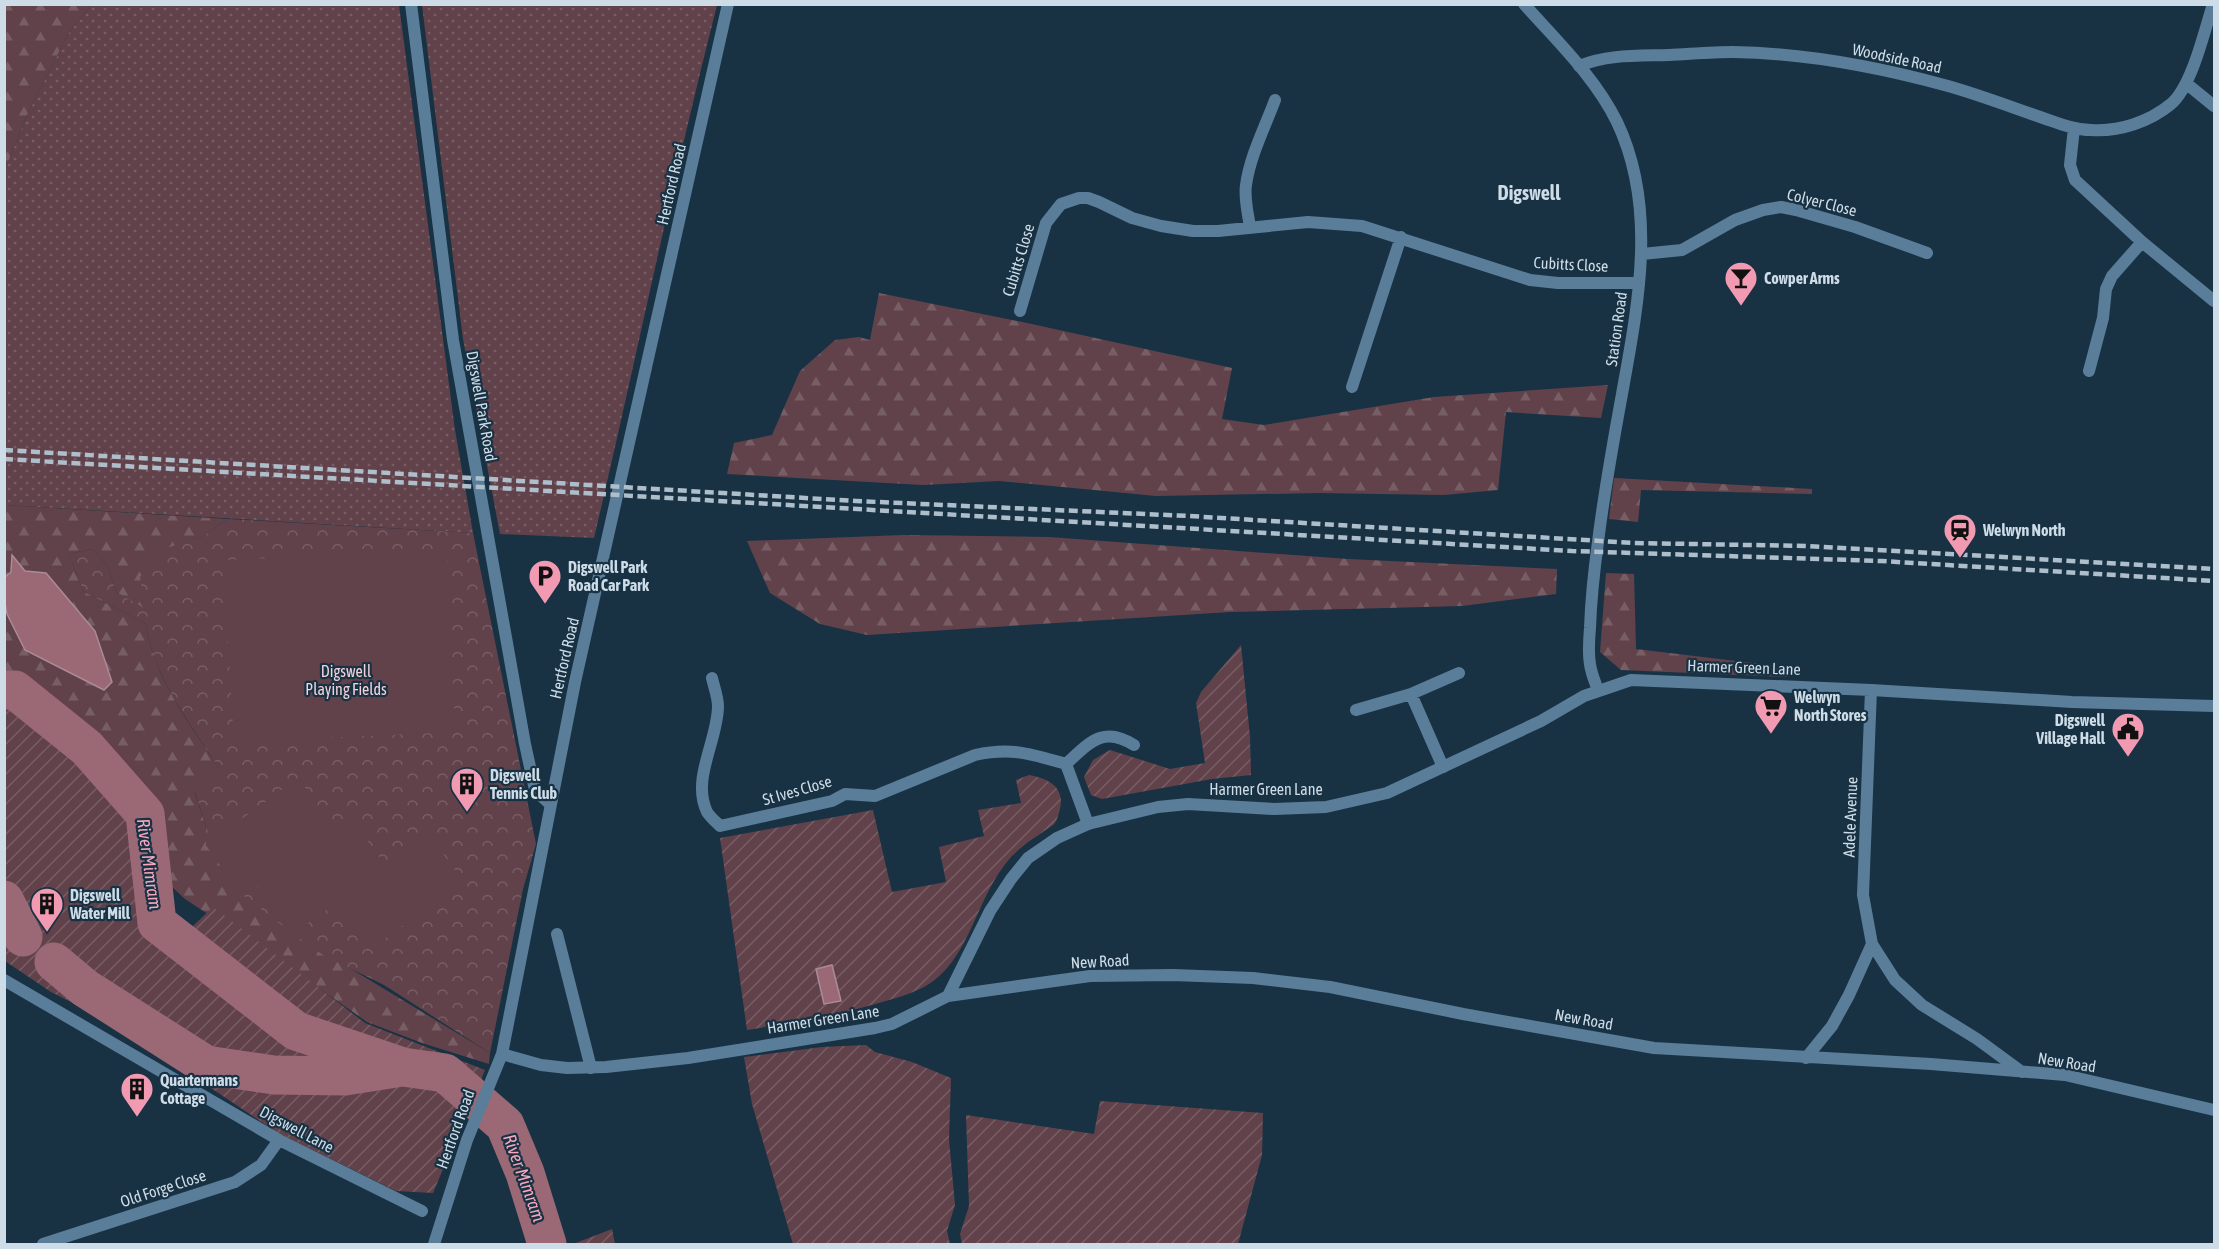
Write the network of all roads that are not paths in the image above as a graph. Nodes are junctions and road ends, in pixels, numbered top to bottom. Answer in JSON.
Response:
{"nodes":[{"id":1,"x":411,"y":4,"type":"edge"},
{"id":2,"x":728,"y":4,"type":"edge"},
{"id":3,"x":1524,"y":4,"type":"edge"},
{"id":4,"x":2213,"y":4,"type":"edge"},
{"id":5,"x":1580,"y":66,"type":"junction"},
{"id":6,"x":2187,"y":84,"type":"junction"},
{"id":7,"x":1275,"y":100,"type":"dead end"},
{"id":8,"x":2214,"y":106,"type":"edge"},
{"id":9,"x":2074,"y":128,"type":"junction"},
{"id":10,"x":1250,"y":227,"type":"junction"},
{"id":11,"x":1401,"y":237,"type":"junction"},
{"id":12,"x":2142,"y":243,"type":"junction"},
{"id":13,"x":1927,"y":253,"type":"dead end"},
{"id":14,"x":1642,"y":254,"type":"junction"},
{"id":15,"x":1639,"y":283,"type":"junction"},
{"id":16,"x":2214,"y":301,"type":"edge"},
{"id":17,"x":1020,"y":311,"type":"dead end"},
{"id":18,"x":2089,"y":370,"type":"dead end"},
{"id":19,"x":1352,"y":387,"type":"dead end"},
{"id":20,"x":1459,"y":673,"type":"dead end"},
{"id":21,"x":712,"y":678,"type":"dead end"},
{"id":22,"x":1598,"y":690,"type":"junction"},
{"id":23,"x":1871,"y":690,"type":"junction"},
{"id":24,"x":1411,"y":694,"type":"junction"},
{"id":25,"x":2214,"y":706,"type":"edge"},
{"id":26,"x":1356,"y":710,"type":"dead end"},
{"id":27,"x":1134,"y":745,"type":"dead end"},
{"id":28,"x":1066,"y":764,"type":"junction"},
{"id":29,"x":1443,"y":767,"type":"junction"},
{"id":30,"x":550,"y":804,"type":"junction"},
{"id":31,"x":1088,"y":824,"type":"junction"},
{"id":32,"x":557,"y":934,"type":"dead end"},
{"id":33,"x":1872,"y":944,"type":"junction"},
{"id":34,"x":4,"y":980,"type":"edge"},
{"id":35,"x":948,"y":996,"type":"junction"},
{"id":36,"x":502,"y":1054,"type":"junction"},
{"id":37,"x":1806,"y":1058,"type":"junction"},
{"id":38,"x":591,"y":1068,"type":"junction"},
{"id":39,"x":2022,"y":1072,"type":"junction"},
{"id":40,"x":2214,"y":1110,"type":"edge"},
{"id":41,"x":279,"y":1140,"type":"junction"},
{"id":42,"x":422,"y":1211,"type":"dead end"},
{"id":43,"x":43,"y":1245,"type":"edge"},
{"id":44,"x":434,"y":1245,"type":"edge"}],
"edges":[{"from":1,"to":30,"type":"street","name":"Digswell Park Road"},
{"from":2,"to":30,"type":"street","name":"Hertford Road"},
{"from":3,"to":5,"type":"street","name":"Station Road"},
{"from":4,"to":6,"type":"street"},
{"from":5,"to":9,"type":"street","name":"Woodside Road"},
{"from":5,"to":14,"type":"street","name":"Station Road"},
{"from":6,"to":8,"type":"street"},
{"from":6,"to":9,"type":"street","name":"Woodside Road"},
{"from":7,"to":10,"type":"street"},
{"from":9,"to":12,"type":"street"},
{"from":10,"to":11,"type":"street","name":"Cubitts Close"},
{"from":10,"to":17,"type":"street","name":"Cubitts Close"},
{"from":11,"to":15,"type":"street","name":"Cubitts Close"},
{"from":11,"to":19,"type":"street"},
{"from":12,"to":16,"type":"street"},
{"from":12,"to":18,"type":"street"},
{"from":13,"to":14,"type":"street","name":"Colyer Close"},
{"from":14,"to":15,"type":"street","name":"Station Road"},
{"from":15,"to":22,"type":"street","name":"Station Road"},
{"from":20,"to":24,"type":"street"},
{"from":21,"to":28,"type":"street","name":"St Ives Close"},
{"from":22,"to":23,"type":"street","name":"Harmer Green Lane"},
{"from":22,"to":29,"type":"street","name":"Harmer Green Lane"},
{"from":23,"to":25,"type":"street","name":"Harmer Green Lane"},
{"from":23,"to":33,"type":"street","name":"Adele Avenue"},
{"from":24,"to":26,"type":"street"},
{"from":24,"to":29,"type":"street"},
{"from":27,"to":28,"type":"street"},
{"from":28,"to":31,"type":"street"},
{"from":29,"to":31,"type":"street","name":"Harmer Green Lane"},
{"from":30,"to":36,"type":"street","name":"Hertford Road"},
{"from":31,"to":35,"type":"street","name":"Harmer Green Lane"},
{"from":32,"to":38,"type":"street"},
{"from":33,"to":37,"type":"street"},
{"from":33,"to":39,"type":"street","name":"Adele Avenue"},
{"from":34,"to":41,"type":"street","name":"Digswell Lane"},
{"from":35,"to":37,"type":"street","name":"New Road"},
{"from":35,"to":38,"type":"street","name":"Harmer Green Lane"},
{"from":36,"to":38,"type":"street","name":"Harmer Green Lane"},
{"from":36,"to":44,"type":"street","name":"Hertford Road"},
{"from":37,"to":39,"type":"street","name":"New Road"},
{"from":39,"to":40,"type":"street","name":"New Road"},
{"from":41,"to":42,"type":"street","name":"Digswell Lane"},
{"from":41,"to":43,"type":"street","name":"Old Forge Close"}]}
